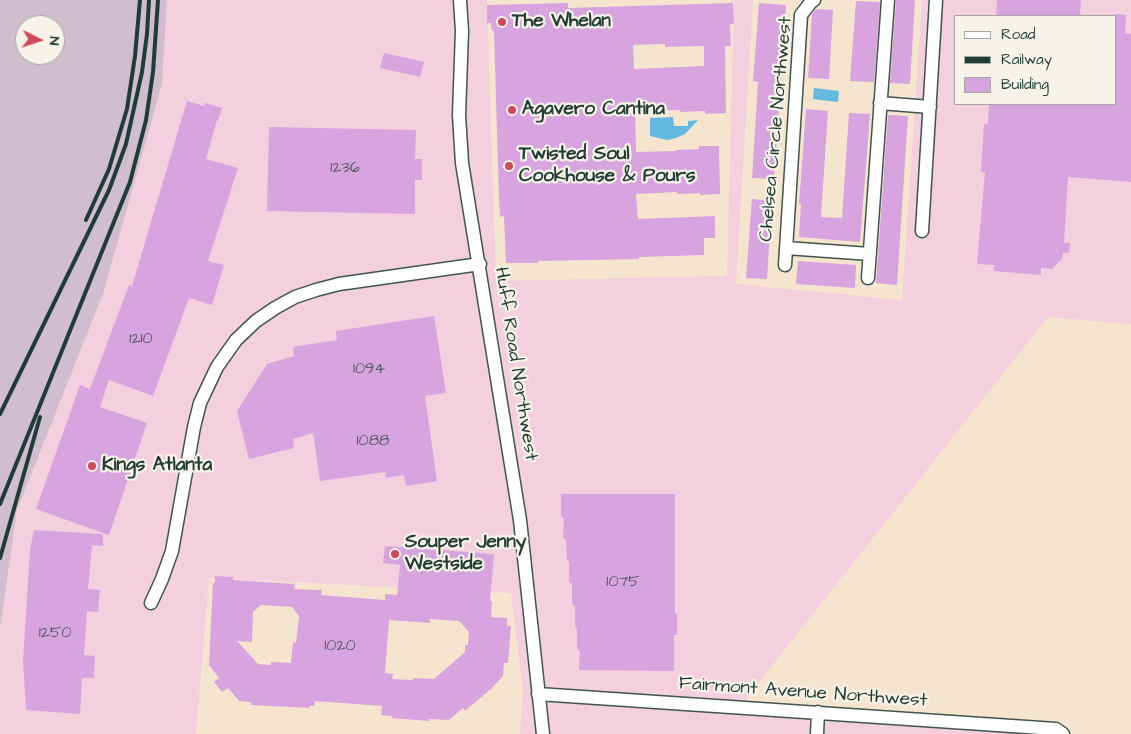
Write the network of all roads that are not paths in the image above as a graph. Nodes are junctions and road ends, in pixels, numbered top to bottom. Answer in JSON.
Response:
{"nodes":[{"id":1,"x":460,"y":0,"type":"edge"},
{"id":2,"x":814,"y":0,"type":"edge"},
{"id":3,"x":888,"y":0,"type":"edge"},
{"id":4,"x":936,"y":0,"type":"edge"},
{"id":5,"x":880,"y":103,"type":"junction"},
{"id":6,"x":930,"y":107,"type":"junction"},
{"id":7,"x":922,"y":231,"type":"dead end"},
{"id":8,"x":786,"y":248,"type":"junction"},
{"id":9,"x":870,"y":254,"type":"junction"},
{"id":10,"x":480,"y":264,"type":"junction"},
{"id":11,"x":785,"y":265,"type":"dead end"},
{"id":12,"x":868,"y":278,"type":"dead end"},
{"id":13,"x":151,"y":603,"type":"dead end"},
{"id":14,"x":538,"y":694,"type":"junction"},
{"id":15,"x":818,"y":712,"type":"junction"},
{"id":16,"x":1058,"y":732,"type":"edge"},
{"id":17,"x":543,"y":734,"type":"edge"},
{"id":18,"x":817,"y":734,"type":"edge"}],
"edges":[{"from":1,"to":10,"type":"street","name":"Huff Road Northwest"},
{"from":2,"to":8,"type":"street","name":"Chelsea Circle Northwest"},
{"from":3,"to":5,"type":"street"},
{"from":4,"to":6,"type":"street"},
{"from":5,"to":6,"type":"street"},
{"from":5,"to":9,"type":"street"},
{"from":6,"to":7,"type":"street"},
{"from":8,"to":9,"type":"street"},
{"from":8,"to":11,"type":"street","name":"Chelsea Circle Northwest"},
{"from":9,"to":12,"type":"street"},
{"from":10,"to":13,"type":"street"},
{"from":10,"to":14,"type":"street","name":"Huff Road Northwest"},
{"from":14,"to":15,"type":"street","name":"Fairmont Avenue Northwest"},
{"from":14,"to":17,"type":"street","name":"Huff Road Northwest"},
{"from":15,"to":16,"type":"street","name":"Fairmont Avenue Northwest"},
{"from":15,"to":18,"type":"street"}]}
